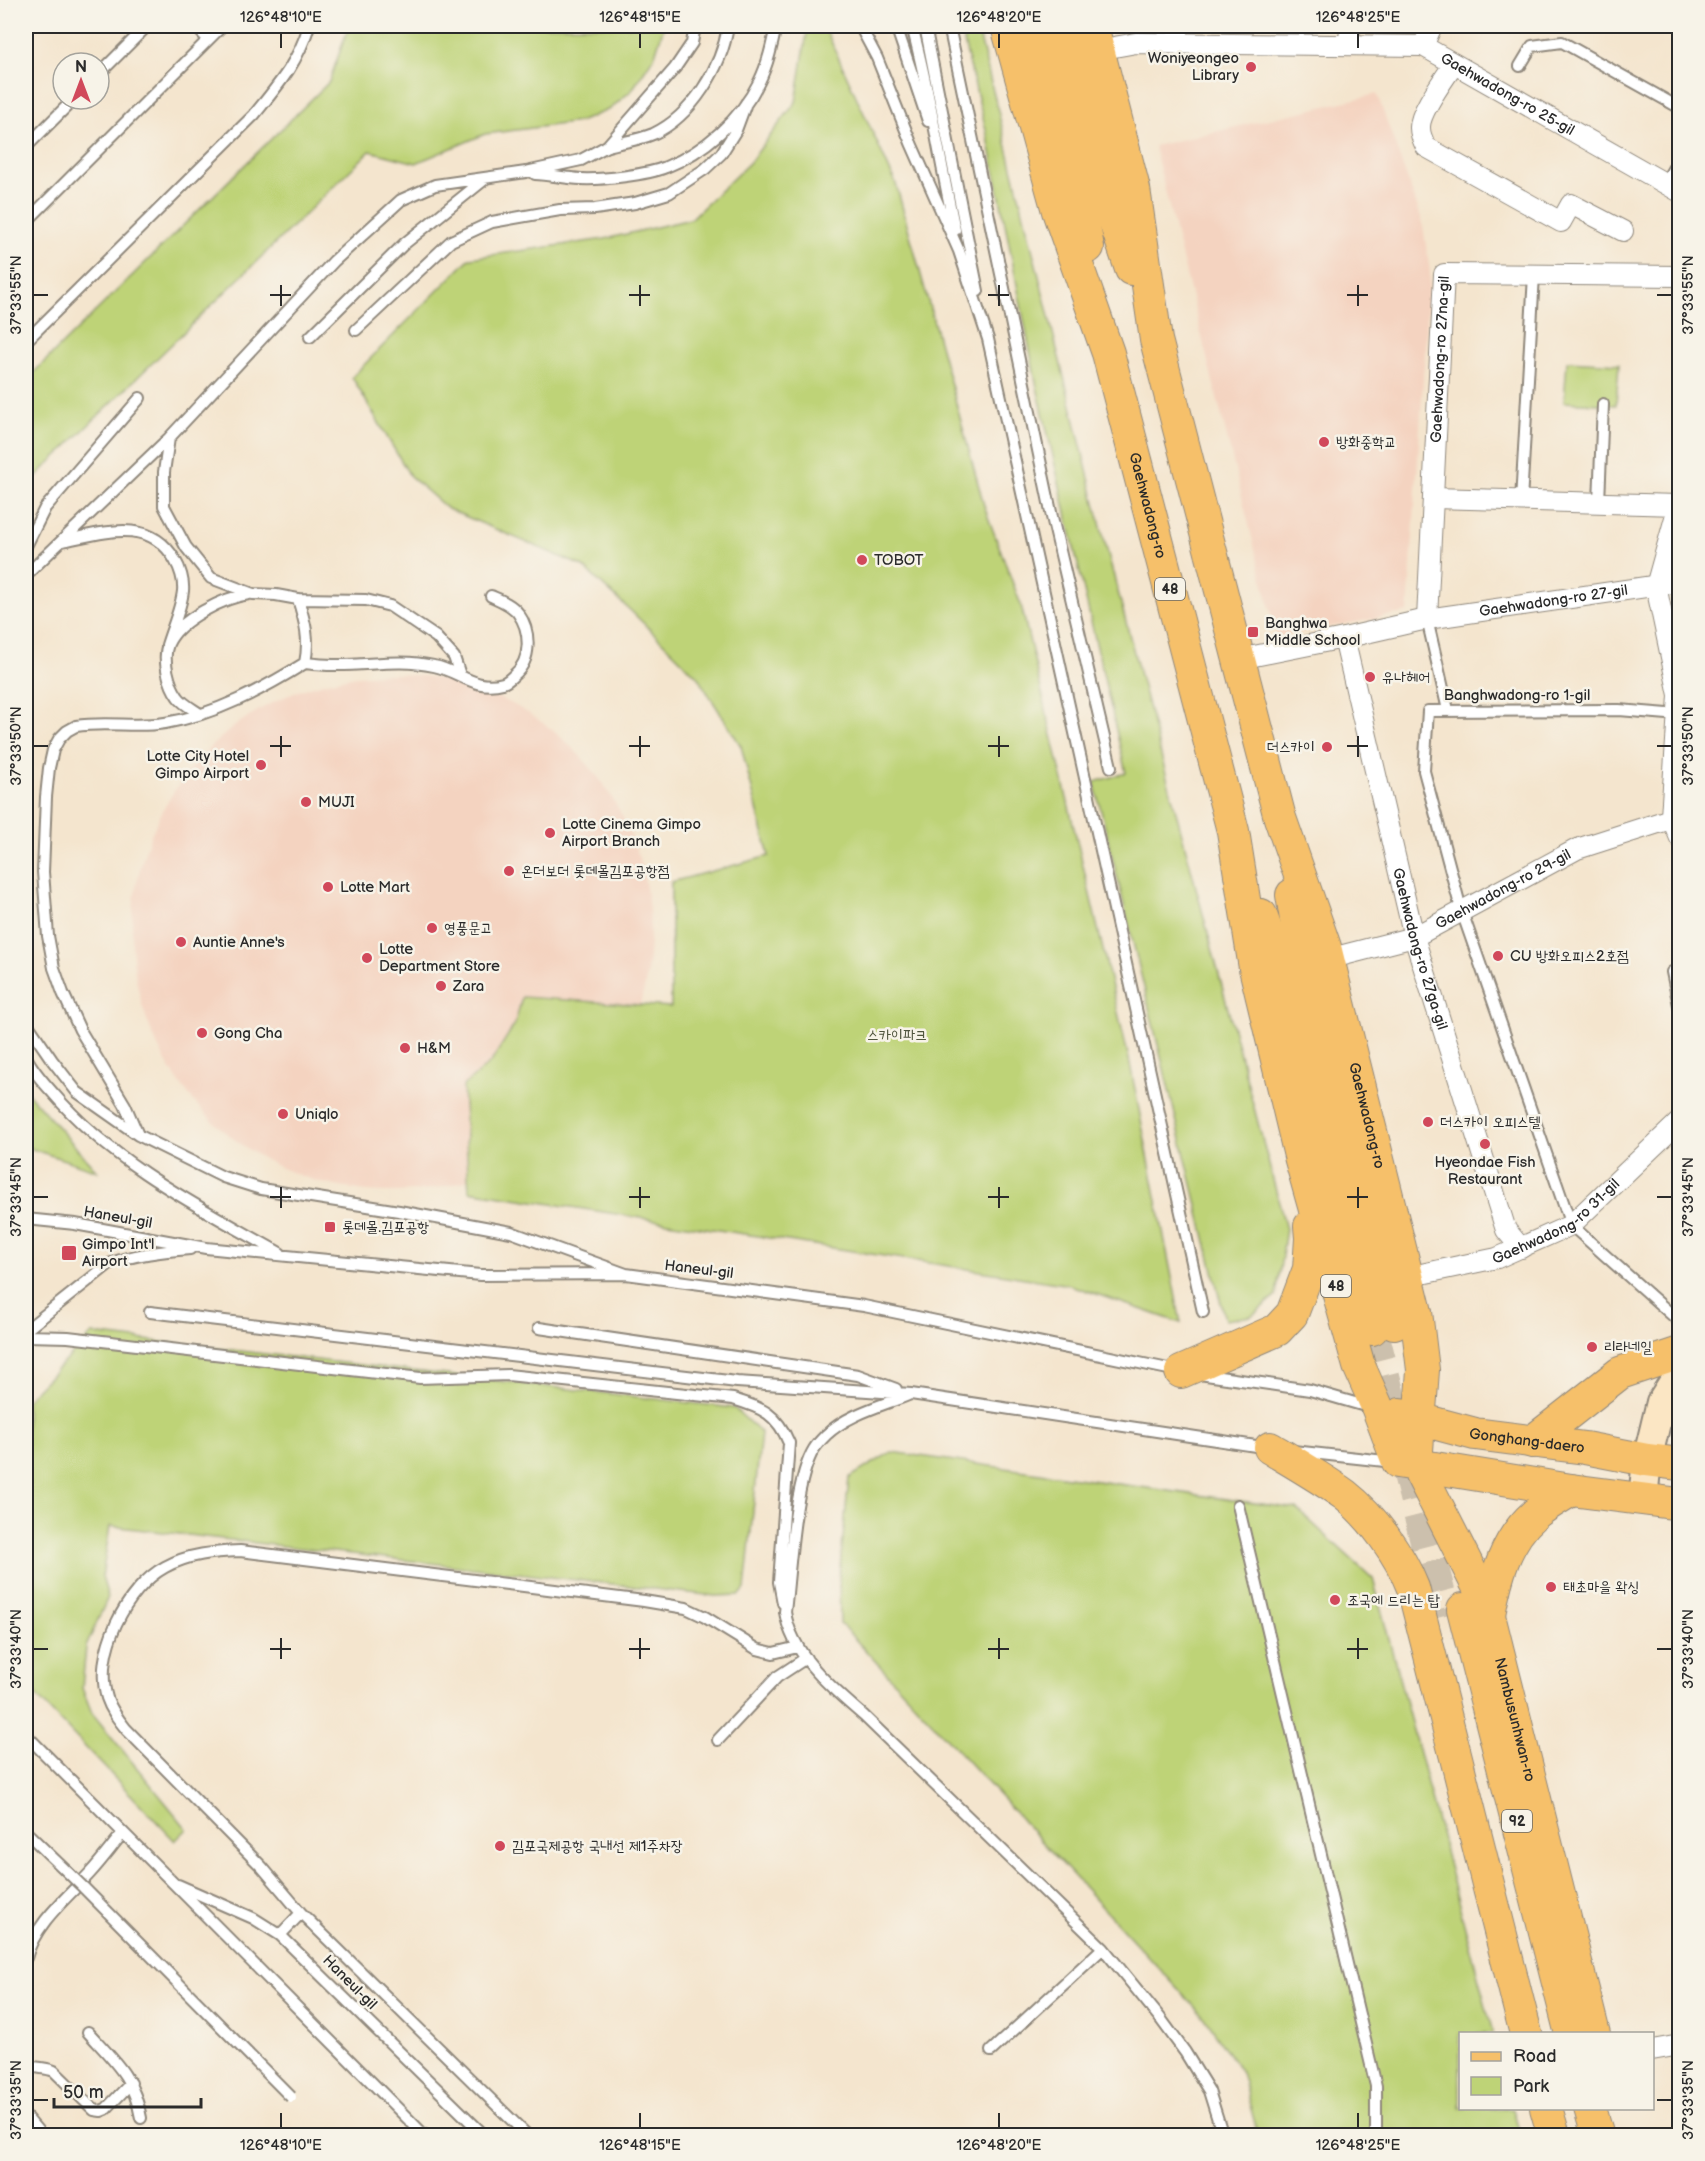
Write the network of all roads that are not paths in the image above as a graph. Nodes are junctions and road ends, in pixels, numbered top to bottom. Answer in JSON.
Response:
{"nodes":[{"id":1,"x":147,"y":26,"type":"edge"},
{"id":2,"x":195,"y":26,"type":"edge"},
{"id":3,"x":222,"y":26,"type":"edge"},
{"id":4,"x":309,"y":26,"type":"edge"},
{"id":5,"x":695,"y":26,"type":"edge"},
{"id":6,"x":728,"y":26,"type":"edge"},
{"id":7,"x":776,"y":26,"type":"edge"},
{"id":8,"x":860,"y":26,"type":"edge"},
{"id":9,"x":896,"y":26,"type":"edge"},
{"id":10,"x":912,"y":26,"type":"edge"},
{"id":11,"x":925,"y":26,"type":"edge"},
{"id":12,"x":949,"y":26,"type":"edge"},
{"id":13,"x":1007,"y":26,"type":"edge"},
{"id":14,"x":1036,"y":26,"type":"edge"},
{"id":15,"x":1062,"y":26,"type":"edge"},
{"id":16,"x":1432,"y":26,"type":"edge"},
{"id":17,"x":1178,"y":34,"type":"edge"},
{"id":18,"x":1264,"y":35,"type":"edge"},
{"id":19,"x":1349,"y":35,"type":"edge"},
{"id":20,"x":1095,"y":38,"type":"edge"},
{"id":21,"x":208,"y":39,"type":"junction"},
{"id":22,"x":1423,"y":46,"type":"junction"},
{"id":23,"x":111,"y":62,"type":"edge"},
{"id":24,"x":1454,"y":64,"type":"junction"},
{"id":25,"x":1520,"y":66,"type":"dead end"},
{"id":26,"x":746,"y":103,"type":"junction"},
{"id":27,"x":1680,"y":108,"type":"edge"},
{"id":28,"x":62,"y":111,"type":"edge"},
{"id":29,"x":607,"y":146,"type":"junction"},
{"id":30,"x":26,"y":147,"type":"edge"},
{"id":31,"x":939,"y":156,"type":"junction"},
{"id":32,"x":1680,"y":157,"type":"edge"},
{"id":33,"x":526,"y":172,"type":"junction"},
{"id":34,"x":486,"y":178,"type":"junction"},
{"id":35,"x":1672,"y":187,"type":"edge"},
{"id":36,"x":26,"y":222,"type":"edge"},
{"id":37,"x":1623,"y":231,"type":"dead end"},
{"id":38,"x":959,"y":251,"type":"junction"},
{"id":39,"x":1534,"y":275,"type":"junction"},
{"id":40,"x":1680,"y":276,"type":"edge"},
{"id":41,"x":356,"y":330,"type":"dead end"},
{"id":42,"x":310,"y":337,"type":"dead end"},
{"id":43,"x":988,"y":339,"type":"junction"},
{"id":44,"x":26,"y":340,"type":"edge"},
{"id":45,"x":1156,"y":340,"type":"junction"},
{"id":46,"x":1108,"y":353,"type":"junction"},
{"id":47,"x":140,"y":398,"type":"dead end"},
{"id":48,"x":1603,"y":404,"type":"dead end"},
{"id":49,"x":169,"y":438,"type":"junction"},
{"id":50,"x":1433,"y":498,"type":"junction"},
{"id":51,"x":1521,"y":501,"type":"junction"},
{"id":52,"x":1599,"y":502,"type":"junction"},
{"id":53,"x":1679,"y":503,"type":"edge"},
{"id":54,"x":62,"y":541,"type":"junction"},
{"id":55,"x":26,"y":546,"type":"edge"},
{"id":56,"x":26,"y":575,"type":"edge"},
{"id":57,"x":1680,"y":582,"type":"edge"},
{"id":58,"x":1656,"y":586,"type":"junction"},
{"id":59,"x":253,"y":594,"type":"junction"},
{"id":60,"x":491,"y":596,"type":"dead end"},
{"id":61,"x":298,"y":599,"type":"junction"},
{"id":62,"x":1427,"y":619,"type":"junction"},
{"id":63,"x":1344,"y":638,"type":"junction"},
{"id":64,"x":167,"y":645,"type":"junction"},
{"id":65,"x":1239,"y":659,"type":"junction"},
{"id":66,"x":305,"y":663,"type":"junction"},
{"id":67,"x":460,"y":675,"type":"junction"},
{"id":68,"x":1448,"y":710,"type":"junction"},
{"id":69,"x":200,"y":714,"type":"junction"},
{"id":70,"x":1679,"y":715,"type":"edge"},
{"id":71,"x":1111,"y":767,"type":"dead end"},
{"id":72,"x":1675,"y":816,"type":"edge"},
{"id":73,"x":1280,"y":818,"type":"junction"},
{"id":74,"x":1233,"y":831,"type":"junction"},
{"id":75,"x":1680,"y":838,"type":"edge"},
{"id":76,"x":1461,"y":909,"type":"junction"},
{"id":77,"x":1414,"y":937,"type":"junction"},
{"id":78,"x":1328,"y":959,"type":"junction"},
{"id":79,"x":1672,"y":972,"type":"dead end"},
{"id":80,"x":1680,"y":1010,"type":"edge"},
{"id":81,"x":26,"y":1022,"type":"edge"},
{"id":82,"x":26,"y":1057,"type":"edge"},
{"id":83,"x":1680,"y":1121,"type":"edge"},
{"id":84,"x":138,"y":1135,"type":"junction"},
{"id":85,"x":1301,"y":1160,"type":"junction"},
{"id":86,"x":26,"y":1219,"type":"edge"},
{"id":87,"x":1571,"y":1225,"type":"junction"},
{"id":88,"x":206,"y":1248,"type":"junction"},
{"id":89,"x":1521,"y":1248,"type":"junction"},
{"id":90,"x":283,"y":1255,"type":"junction"},
{"id":91,"x":626,"y":1274,"type":"junction"},
{"id":92,"x":1407,"y":1277,"type":"junction"},
{"id":93,"x":150,"y":1312,"type":"dead end"},
{"id":94,"x":1203,"y":1312,"type":"dead end"},
{"id":95,"x":1680,"y":1322,"type":"edge"},
{"id":96,"x":1382,"y":1323,"type":"junction"},
{"id":97,"x":540,"y":1328,"type":"dead end"},
{"id":98,"x":26,"y":1330,"type":"edge"},
{"id":99,"x":26,"y":1336,"type":"edge"},
{"id":100,"x":1680,"y":1353,"type":"edge"},
{"id":101,"x":1181,"y":1372,"type":"junction"},
{"id":102,"x":1680,"y":1372,"type":"edge"},
{"id":103,"x":911,"y":1394,"type":"junction"},
{"id":104,"x":1378,"y":1409,"type":"junction"},
{"id":105,"x":1421,"y":1418,"type":"junction"},
{"id":106,"x":1532,"y":1442,"type":"junction"},
{"id":107,"x":1270,"y":1448,"type":"junction"},
{"id":108,"x":1647,"y":1460,"type":"junction"},
{"id":109,"x":1407,"y":1463,"type":"junction"},
{"id":110,"x":1680,"y":1464,"type":"edge"},
{"id":111,"x":1570,"y":1490,"type":"junction"},
{"id":112,"x":1643,"y":1498,"type":"junction"},
{"id":113,"x":1680,"y":1504,"type":"edge"},
{"id":114,"x":1238,"y":1505,"type":"dead end"},
{"id":115,"x":785,"y":1612,"type":"junction"},
{"id":116,"x":1461,"y":1612,"type":"junction"},
{"id":117,"x":798,"y":1647,"type":"junction"},
{"id":118,"x":806,"y":1658,"type":"junction"},
{"id":119,"x":26,"y":1735,"type":"edge"},
{"id":120,"x":718,"y":1740,"type":"dead end"},
{"id":121,"x":26,"y":1832,"type":"edge"},
{"id":122,"x":123,"y":1833,"type":"junction"},
{"id":123,"x":172,"y":1882,"type":"junction"},
{"id":124,"x":301,"y":1913,"type":"junction"},
{"id":125,"x":280,"y":1935,"type":"junction"},
{"id":126,"x":1102,"y":1948,"type":"junction"},
{"id":127,"x":26,"y":1958,"type":"edge"},
{"id":128,"x":88,"y":2032,"type":"dead end"},
{"id":129,"x":1527,"y":2032,"type":"edge"},
{"id":130,"x":1550,"y":2032,"type":"edge"},
{"id":131,"x":1570,"y":2032,"type":"edge"},
{"id":132,"x":1593,"y":2032,"type":"edge"},
{"id":133,"x":1680,"y":2045,"type":"edge"},
{"id":134,"x":1654,"y":2050,"type":"edge"},
{"id":135,"x":991,"y":2051,"type":"dead end"},
{"id":136,"x":26,"y":2064,"type":"edge"},
{"id":137,"x":131,"y":2084,"type":"junction"},
{"id":138,"x":291,"y":2097,"type":"dead end"},
{"id":139,"x":1546,"y":2110,"type":"edge"},
{"id":140,"x":1569,"y":2110,"type":"edge"},
{"id":141,"x":1590,"y":2110,"type":"edge"},
{"id":142,"x":1611,"y":2110,"type":"edge"},
{"id":143,"x":26,"y":2117,"type":"edge"},
{"id":144,"x":141,"y":2118,"type":"dead end"},
{"id":145,"x":42,"y":2136,"type":"edge"},
{"id":146,"x":425,"y":2136,"type":"edge"},
{"id":147,"x":485,"y":2136,"type":"edge"},
{"id":148,"x":528,"y":2136,"type":"edge"},
{"id":149,"x":1223,"y":2136,"type":"edge"},
{"id":150,"x":1374,"y":2136,"type":"edge"},
{"id":151,"x":1554,"y":2136,"type":"edge"},
{"id":152,"x":1575,"y":2136,"type":"edge"},
{"id":153,"x":1598,"y":2136,"type":"edge"},
{"id":154,"x":1615,"y":2136,"type":"edge"}],
"edges":[{"from":1,"to":23,"type":"lane"},
{"from":2,"to":21,"type":"lane"},
{"from":3,"to":21,"type":"lane"},
{"from":4,"to":44,"type":"lane"},
{"from":5,"to":29,"type":"lane"},
{"from":6,"to":29,"type":"lane"},
{"from":7,"to":26,"type":"lane"},
{"from":8,"to":38,"type":"lane"},
{"from":9,"to":31,"type":"lane"},
{"from":10,"to":31,"type":"lane"},
{"from":11,"to":43,"type":"lane"},
{"from":12,"to":71,"type":"lane"},
{"from":13,"to":46,"type":"main road","name":"Gaehwadong-ro","number":"48"},
{"from":14,"to":46,"type":"main road","name":"Gaehwadong-ro"},
{"from":15,"to":45,"type":"main road","name":"Gaehwadong-ro"},
{"from":16,"to":22,"type":"street"},
{"from":17,"to":18,"type":"street","name":"Gaehwadong-ro 25-gil"},
{"from":17,"to":20,"type":"street","name":"Gaehwadong-ro 25-gil"},
{"from":18,"to":19,"type":"street","name":"Gaehwadong-ro 25-gil"},
{"from":19,"to":22,"type":"street","name":"Gaehwadong-ro 25-gil"},
{"from":20,"to":45,"type":"main road","name":"Gaehwadong-ro"},
{"from":21,"to":36,"type":"lane"},
{"from":22,"to":24,"type":"street","name":"Gaehwadong-ro 25-gil"},
{"from":24,"to":35,"type":"street","name":"Gaehwadong-ro 25-gil"},
{"from":24,"to":37,"type":"street"},
{"from":25,"to":27,"type":"lane"},
{"from":26,"to":33,"type":"lane"},
{"from":26,"to":41,"type":"lane"},
{"from":28,"to":30,"type":"lane"},
{"from":29,"to":33,"type":"lane"},
{"from":31,"to":38,"type":"lane"},
{"from":32,"to":35,"type":"lane"},
{"from":33,"to":34,"type":"lane"},
{"from":34,"to":42,"type":"lane"},
{"from":34,"to":49,"type":"lane"},
{"from":38,"to":43,"type":"lane"},
{"from":39,"to":40,"type":"street","name":"Gaehwadong-ro 27na-gil"},
{"from":39,"to":50,"type":"street","name":"Gaehwadong-ro 27na-gil"},
{"from":39,"to":51,"type":"lane"},
{"from":43,"to":94,"type":"lane"},
{"from":45,"to":65,"type":"main road","name":"Gaehwadong-ro"},
{"from":46,"to":74,"type":"main road","name":"Gaehwadong-ro","number":"48"},
{"from":47,"to":55,"type":"lane"},
{"from":48,"to":52,"type":"lane"},
{"from":49,"to":54,"type":"lane"},
{"from":49,"to":59,"type":"lane"},
{"from":50,"to":51,"type":"street"},
{"from":50,"to":62,"type":"street","name":"Gaehwadong-ro 27na-gil"},
{"from":51,"to":52,"type":"street"},
{"from":52,"to":53,"type":"street"},
{"from":53,"to":58,"type":"street"},
{"from":54,"to":56,"type":"lane"},
{"from":54,"to":64,"type":"lane"},
{"from":57,"to":58,"type":"street","name":"Gaehwadong-ro 27-gil"},
{"from":58,"to":62,"type":"street","name":"Gaehwadong-ro 27-gil"},
{"from":58,"to":70,"type":"street"},
{"from":59,"to":61,"type":"lane"},
{"from":59,"to":64,"type":"lane"},
{"from":60,"to":67,"type":"lane"},
{"from":61,"to":66,"type":"lane"},
{"from":61,"to":67,"type":"lane"},
{"from":62,"to":63,"type":"street","name":"Gaehwadong-ro 27-gil"},
{"from":62,"to":68,"type":"lane"},
{"from":63,"to":65,"type":"street","name":"Gaehwadong-ro 27-gil"},
{"from":63,"to":77,"type":"street","name":"Gaehwadong-ro 27ga-gil"},
{"from":64,"to":69,"type":"lane"},
{"from":65,"to":73,"type":"main road","name":"Gaehwadong-ro"},
{"from":66,"to":67,"type":"lane"},
{"from":66,"to":69,"type":"lane"},
{"from":68,"to":70,"type":"lane","name":"Banghwadong-ro 1-gil"},
{"from":68,"to":76,"type":"lane","name":"Banghwadong-ro 1-gil"},
{"from":69,"to":84,"type":"lane"},
{"from":70,"to":72,"type":"street"},
{"from":72,"to":75,"type":"street"},
{"from":72,"to":76,"type":"street","name":"Gaehwadong-ro 29-gil"},
{"from":73,"to":78,"type":"main road","name":"Gaehwadong-ro"},
{"from":73,"to":96,"type":"main road","name":"Gaehwadong-ro"},
{"from":74,"to":85,"type":"main road","name":"Gaehwadong-ro","number":"48"},
{"from":74,"to":96,"type":"main road","name":"Gaehwadong-ro"},
{"from":76,"to":77,"type":"street","name":"Gaehwadong-ro 29-gil"},
{"from":76,"to":87,"type":"lane","name":"Banghwadong-ro 1-gil"},
{"from":77,"to":78,"type":"street","name":"Gaehwadong-ro 29-gil"},
{"from":77,"to":89,"type":"street","name":"Gaehwadong-ro 27ga-gil"},
{"from":78,"to":92,"type":"main road","name":"Gaehwadong-ro"},
{"from":79,"to":80,"type":"lane"},
{"from":81,"to":84,"type":"lane"},
{"from":82,"to":90,"type":"lane"},
{"from":83,"to":87,"type":"street","name":"Gaehwadong-ro 31-gil"},
{"from":84,"to":91,"type":"lane"},
{"from":85,"to":96,"type":"main road","name":"Gaehwadong-ro","number":"48"},
{"from":85,"to":101,"type":"main road"},
{"from":86,"to":88,"type":"lane","name":"Haneul-gil"},
{"from":87,"to":89,"type":"street","name":"Gaehwadong-ro 31-gil"},
{"from":87,"to":95,"type":"lane","name":"Banghwadong-ro 1-gil"},
{"from":88,"to":90,"type":"lane","name":"Haneul-gil"},
{"from":88,"to":98,"type":"lane","name":"Haneul-gil"},
{"from":89,"to":92,"type":"street","name":"Gaehwadong-ro 31-gil"},
{"from":90,"to":91,"type":"lane","name":"Haneul-gil"},
{"from":91,"to":101,"type":"lane","name":"Haneul-gil"},
{"from":92,"to":96,"type":"main road","name":"Gaehwadong-ro"},
{"from":93,"to":103,"type":"lane"},
{"from":96,"to":104,"type":"main road","name":"Gaehwadong-ro","number":"48"},
{"from":96,"to":105,"type":"main road","name":"Gaehwadong-ro"},
{"from":97,"to":103,"type":"lane"},
{"from":99,"to":115,"type":"lane"},
{"from":100,"to":106,"type":"main road"},
{"from":101,"to":104,"type":"lane","name":"Haneul-gil"},
{"from":102,"to":108,"type":"main road"},
{"from":103,"to":107,"type":"lane"},
{"from":103,"to":115,"type":"lane"},
{"from":104,"to":105,"type":"main road","name":"Gonghang-daero"},
{"from":104,"to":109,"type":"main road","name":"Nambusunhwan-ro"},
{"from":105,"to":106,"type":"main road","name":"Gonghang-daero"},
{"from":105,"to":109,"type":"main road"},
{"from":106,"to":108,"type":"main road","name":"Gonghang-daero"},
{"from":107,"to":109,"type":"lane"},
{"from":107,"to":116,"type":"main road","number":"92"},
{"from":108,"to":110,"type":"main road","name":"Gonghang-daero"},
{"from":108,"to":112,"type":"main road"},
{"from":109,"to":111,"type":"main road"},
{"from":109,"to":116,"type":"main road","name":"Nambusunhwan-ro"},
{"from":111,"to":112,"type":"main road"},
{"from":111,"to":116,"type":"main road"},
{"from":112,"to":113,"type":"main road"},
{"from":114,"to":150,"type":"lane"},
{"from":115,"to":117,"type":"lane"},
{"from":116,"to":129,"type":"main road","name":"Nambusunhwan-ro","number":"92"},
{"from":116,"to":130,"type":"main road","name":"Nambusunhwan-ro","number":"92"},
{"from":116,"to":131,"type":"main road","name":"Nambusunhwan-ro","number":"92"},
{"from":116,"to":132,"type":"main road","name":"Nambusunhwan-ro","number":"92"},
{"from":117,"to":118,"type":"lane"},
{"from":117,"to":124,"type":"lane"},
{"from":118,"to":120,"type":"lane"},
{"from":118,"to":126,"type":"lane"},
{"from":119,"to":122,"type":"lane","name":"Haneul-gil"},
{"from":121,"to":138,"type":"lane","bridge":true},
{"from":122,"to":123,"type":"lane","name":"Haneul-gil"},
{"from":122,"to":127,"type":"lane"},
{"from":123,"to":125,"type":"lane","name":"Haneul-gil"},
{"from":123,"to":146,"type":"lane","name":"Haneul-gil"},
{"from":124,"to":125,"type":"lane"},
{"from":124,"to":148,"type":"lane"},
{"from":125,"to":147,"type":"lane","name":"Haneul-gil"},
{"from":126,"to":135,"type":"lane"},
{"from":126,"to":149,"type":"lane"},
{"from":128,"to":137,"type":"lane"},
{"from":133,"to":134,"type":"street"},
{"from":136,"to":137,"type":"lane"},
{"from":137,"to":144,"type":"lane"},
{"from":139,"to":151,"type":"main road"},
{"from":140,"to":152,"type":"main road"},
{"from":141,"to":153,"type":"main road"},
{"from":142,"to":154,"type":"main road"},
{"from":143,"to":145,"type":"lane"}]}
